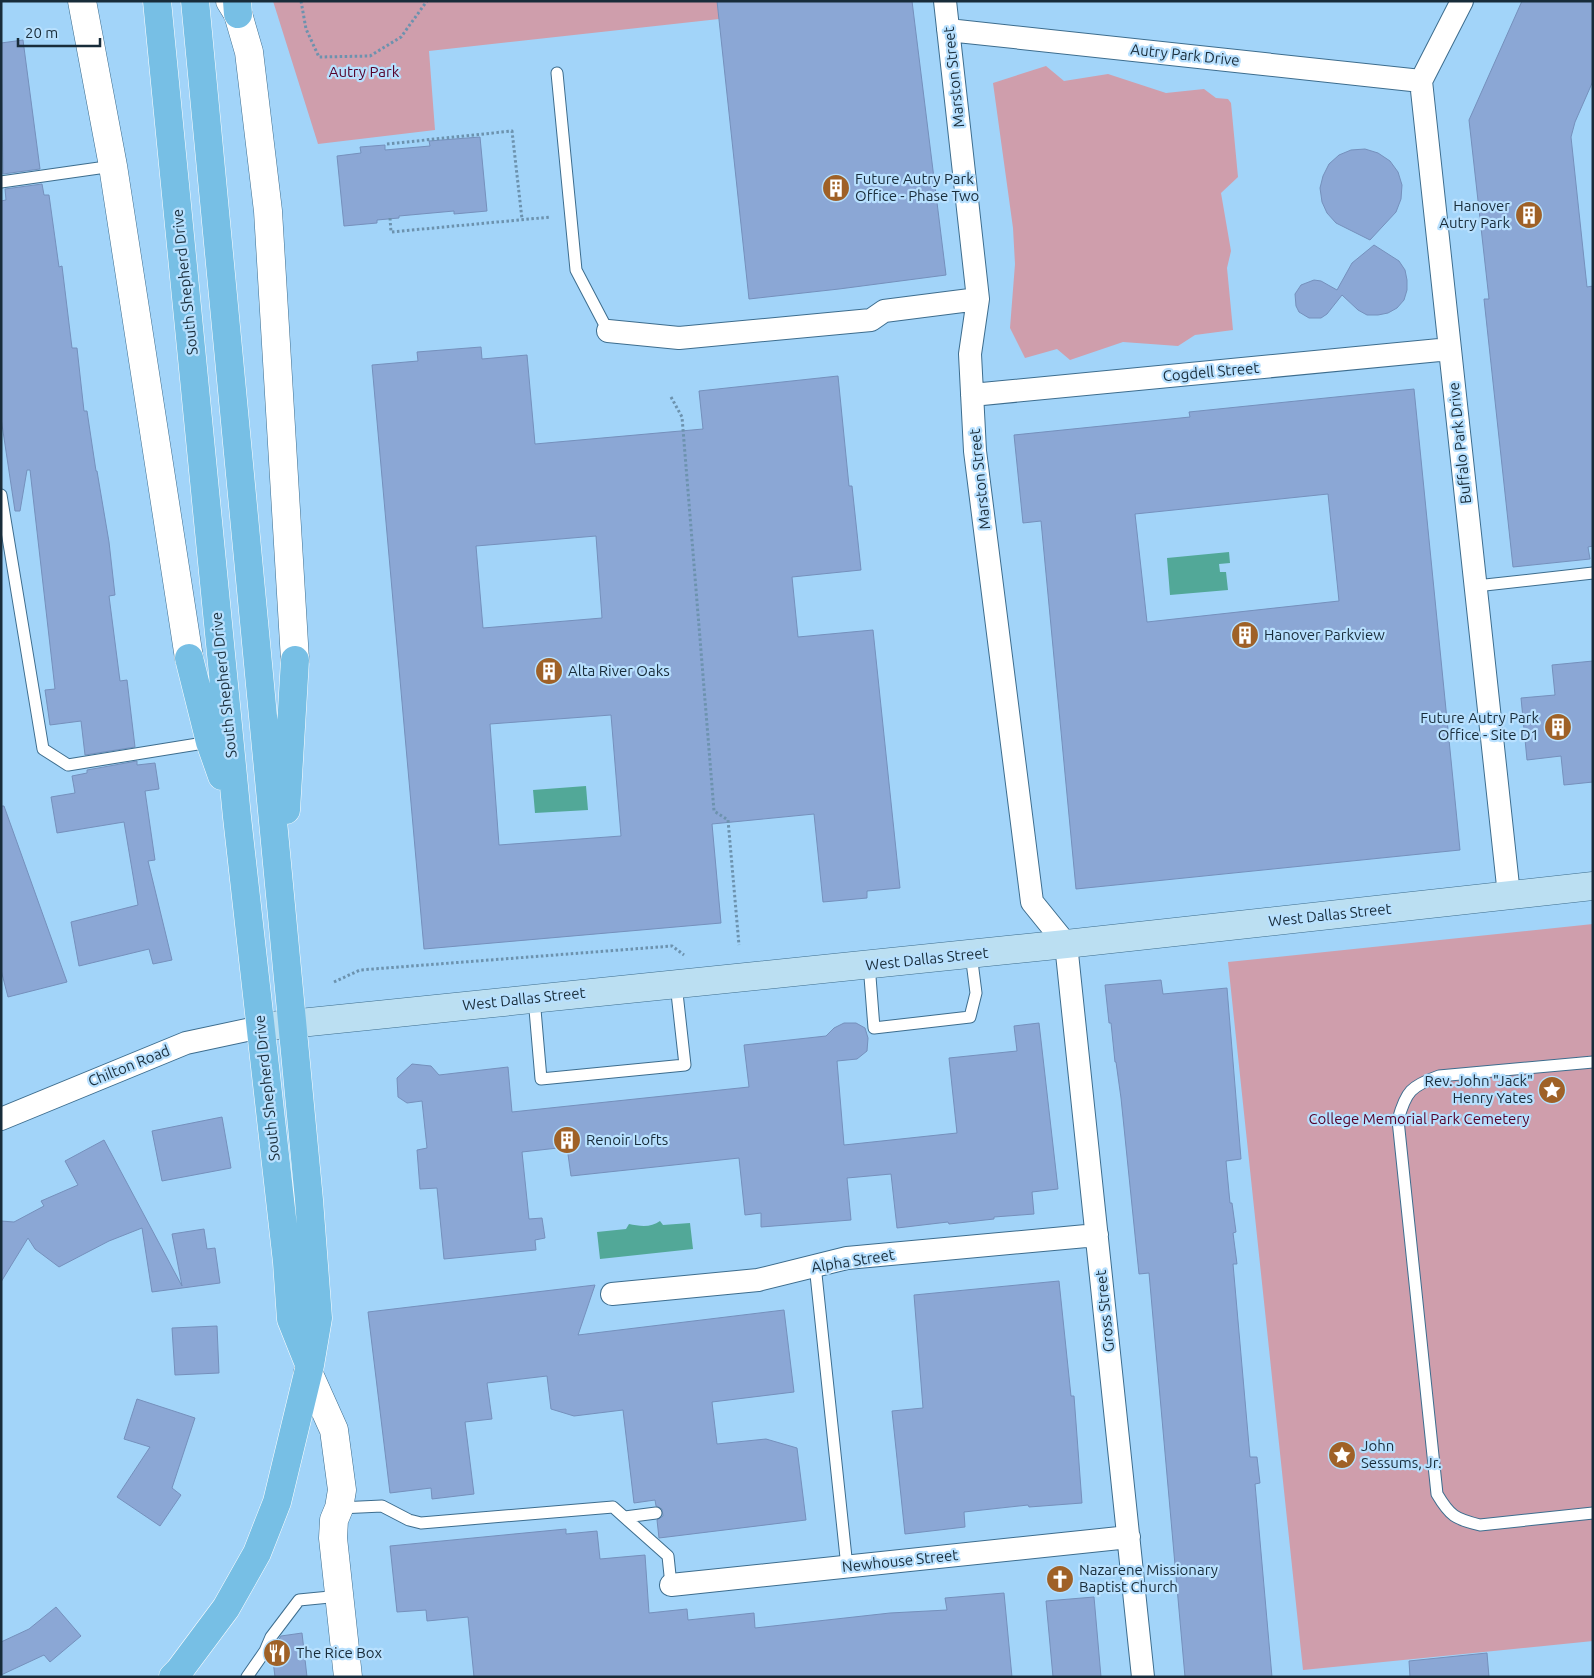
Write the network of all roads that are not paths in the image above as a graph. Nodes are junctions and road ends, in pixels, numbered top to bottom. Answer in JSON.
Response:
{"nodes":[{"id":1,"x":82,"y":1,"type":"edge"},
{"id":2,"x":946,"y":1,"type":"edge"},
{"id":3,"x":1462,"y":1,"type":"edge"},
{"id":4,"x":196,"y":3,"type":"edge"},
{"id":5,"x":235,"y":5,"type":"edge"},
{"id":6,"x":158,"y":12,"type":"edge"},
{"id":7,"x":948,"y":30,"type":"junction"},
{"id":8,"x":557,"y":72,"type":"dead end"},
{"id":9,"x":1421,"y":81,"type":"junction"},
{"id":10,"x":113,"y":166,"type":"junction"},
{"id":11,"x":1,"y":182,"type":"edge"},
{"id":12,"x":978,"y":299,"type":"junction"},
{"id":13,"x":608,"y":332,"type":"joint"},
{"id":14,"x":1450,"y":349,"type":"junction"},
{"id":15,"x":972,"y":395,"type":"junction"},
{"id":16,"x":1,"y":495,"type":"edge"},
{"id":17,"x":1593,"y":573,"type":"edge"},
{"id":18,"x":1476,"y":586,"type":"junction"},
{"id":19,"x":188,"y":658,"type":"joint"},
{"id":20,"x":295,"y":660,"type":"joint"},
{"id":21,"x":210,"y":742,"type":"junction"},
{"id":22,"x":237,"y":817,"type":"junction"},
{"id":23,"x":1593,"y":886,"type":"edge"},
{"id":24,"x":1509,"y":895,"type":"junction"},
{"id":25,"x":281,"y":896,"type":"junction"},
{"id":26,"x":1066,"y":944,"type":"junction"},
{"id":27,"x":971,"y":954,"type":"junction"},
{"id":28,"x":869,"y":964,"type":"junction"},
{"id":29,"x":676,"y":984,"type":"junction"},
{"id":30,"x":534,"y":998,"type":"junction"},
{"id":31,"x":292,"y":1023,"type":"junction"},
{"id":32,"x":261,"y":1027,"type":"junction"},
{"id":33,"x":1593,"y":1062,"type":"edge"},
{"id":34,"x":1,"y":1119,"type":"edge"},
{"id":35,"x":1097,"y":1235,"type":"junction"},
{"id":36,"x":815,"y":1265,"type":"junction"},
{"id":37,"x":612,"y":1294,"type":"dead end"},
{"id":38,"x":309,"y":1369,"type":"junction"},
{"id":39,"x":339,"y":1508,"type":"junction"},
{"id":40,"x":1593,"y":1512,"type":"edge"},
{"id":41,"x":656,"y":1513,"type":"dead end"},
{"id":42,"x":625,"y":1517,"type":"junction"},
{"id":43,"x":1129,"y":1537,"type":"junction"},
{"id":44,"x":847,"y":1567,"type":"junction"},
{"id":45,"x":671,"y":1585,"type":"joint"},
{"id":46,"x":340,"y":1596,"type":"junction"},
{"id":47,"x":173,"y":1677,"type":"edge"},
{"id":48,"x":247,"y":1677,"type":"edge"},
{"id":49,"x":348,"y":1677,"type":"edge"},
{"id":50,"x":1143,"y":1677,"type":"edge"}],
"edges":[{"from":1,"to":10,"type":"street"},
{"from":2,"to":7,"type":"street","name":"Marston Street"},
{"from":3,"to":9,"type":"street"},
{"from":4,"to":25,"type":"main road","name":"South Shepherd Drive"},
{"from":5,"to":20,"type":"street"},
{"from":6,"to":22,"type":"main road","name":"South Shepherd Drive"},
{"from":7,"to":9,"type":"street","name":"Autry Park Drive"},
{"from":7,"to":12,"type":"street","name":"Marston Street"},
{"from":8,"to":13,"type":"lane"},
{"from":9,"to":14,"type":"street","name":"Buffalo Park Drive"},
{"from":10,"to":11,"type":"lane"},
{"from":10,"to":19,"type":"street"},
{"from":12,"to":13,"type":"street"},
{"from":12,"to":15,"type":"street","name":"Marston Street"},
{"from":14,"to":15,"type":"street","name":"Cogdell Street"},
{"from":14,"to":18,"type":"street","name":"Buffalo Park Drive"},
{"from":15,"to":26,"type":"street","name":"Marston Street"},
{"from":16,"to":21,"type":"lane"},
{"from":17,"to":18,"type":"lane"},
{"from":18,"to":24,"type":"street","name":"Buffalo Park Drive"},
{"from":19,"to":21,"type":"main road"},
{"from":20,"to":25,"type":"main road"},
{"from":21,"to":22,"type":"main road"},
{"from":22,"to":32,"type":"main road","name":"South Shepherd Drive"},
{"from":23,"to":24,"type":"main road","name":"West Dallas Street"},
{"from":24,"to":26,"type":"main road","name":"West Dallas Street"},
{"from":25,"to":31,"type":"main road","name":"South Shepherd Drive"},
{"from":26,"to":27,"type":"main road","name":"West Dallas Street"},
{"from":26,"to":35,"type":"street","name":"Gross Street"},
{"from":27,"to":28,"type":"main road","name":"West Dallas Street"},
{"from":27,"to":28,"type":"lane"},
{"from":28,"to":29,"type":"main road","name":"West Dallas Street"},
{"from":29,"to":30,"type":"main road","name":"West Dallas Street"},
{"from":29,"to":30,"type":"lane"},
{"from":30,"to":31,"type":"main road","name":"West Dallas Street"},
{"from":31,"to":32,"type":"main road","name":"West Dallas Street"},
{"from":31,"to":38,"type":"main road","name":"South Shepherd Drive"},
{"from":32,"to":34,"type":"street","name":"Chilton Road"},
{"from":32,"to":38,"type":"main road","name":"South Shepherd Drive"},
{"from":33,"to":40,"type":"lane"},
{"from":35,"to":36,"type":"street","name":"Alpha Street"},
{"from":35,"to":43,"type":"street","name":"Gross Street"},
{"from":36,"to":37,"type":"street","name":"Alpha Street"},
{"from":36,"to":44,"type":"lane"},
{"from":38,"to":39,"type":"street"},
{"from":38,"to":47,"type":"main road","name":"South Shepherd Drive"},
{"from":39,"to":42,"type":"lane"},
{"from":39,"to":46,"type":"street"},
{"from":41,"to":42,"type":"lane"},
{"from":42,"to":45,"type":"lane"},
{"from":43,"to":44,"type":"street","name":"Newhouse Street"},
{"from":43,"to":50,"type":"street","name":"Gross Street"},
{"from":44,"to":45,"type":"street","name":"Newhouse Street"},
{"from":46,"to":48,"type":"lane"},
{"from":46,"to":49,"type":"street"}]}
